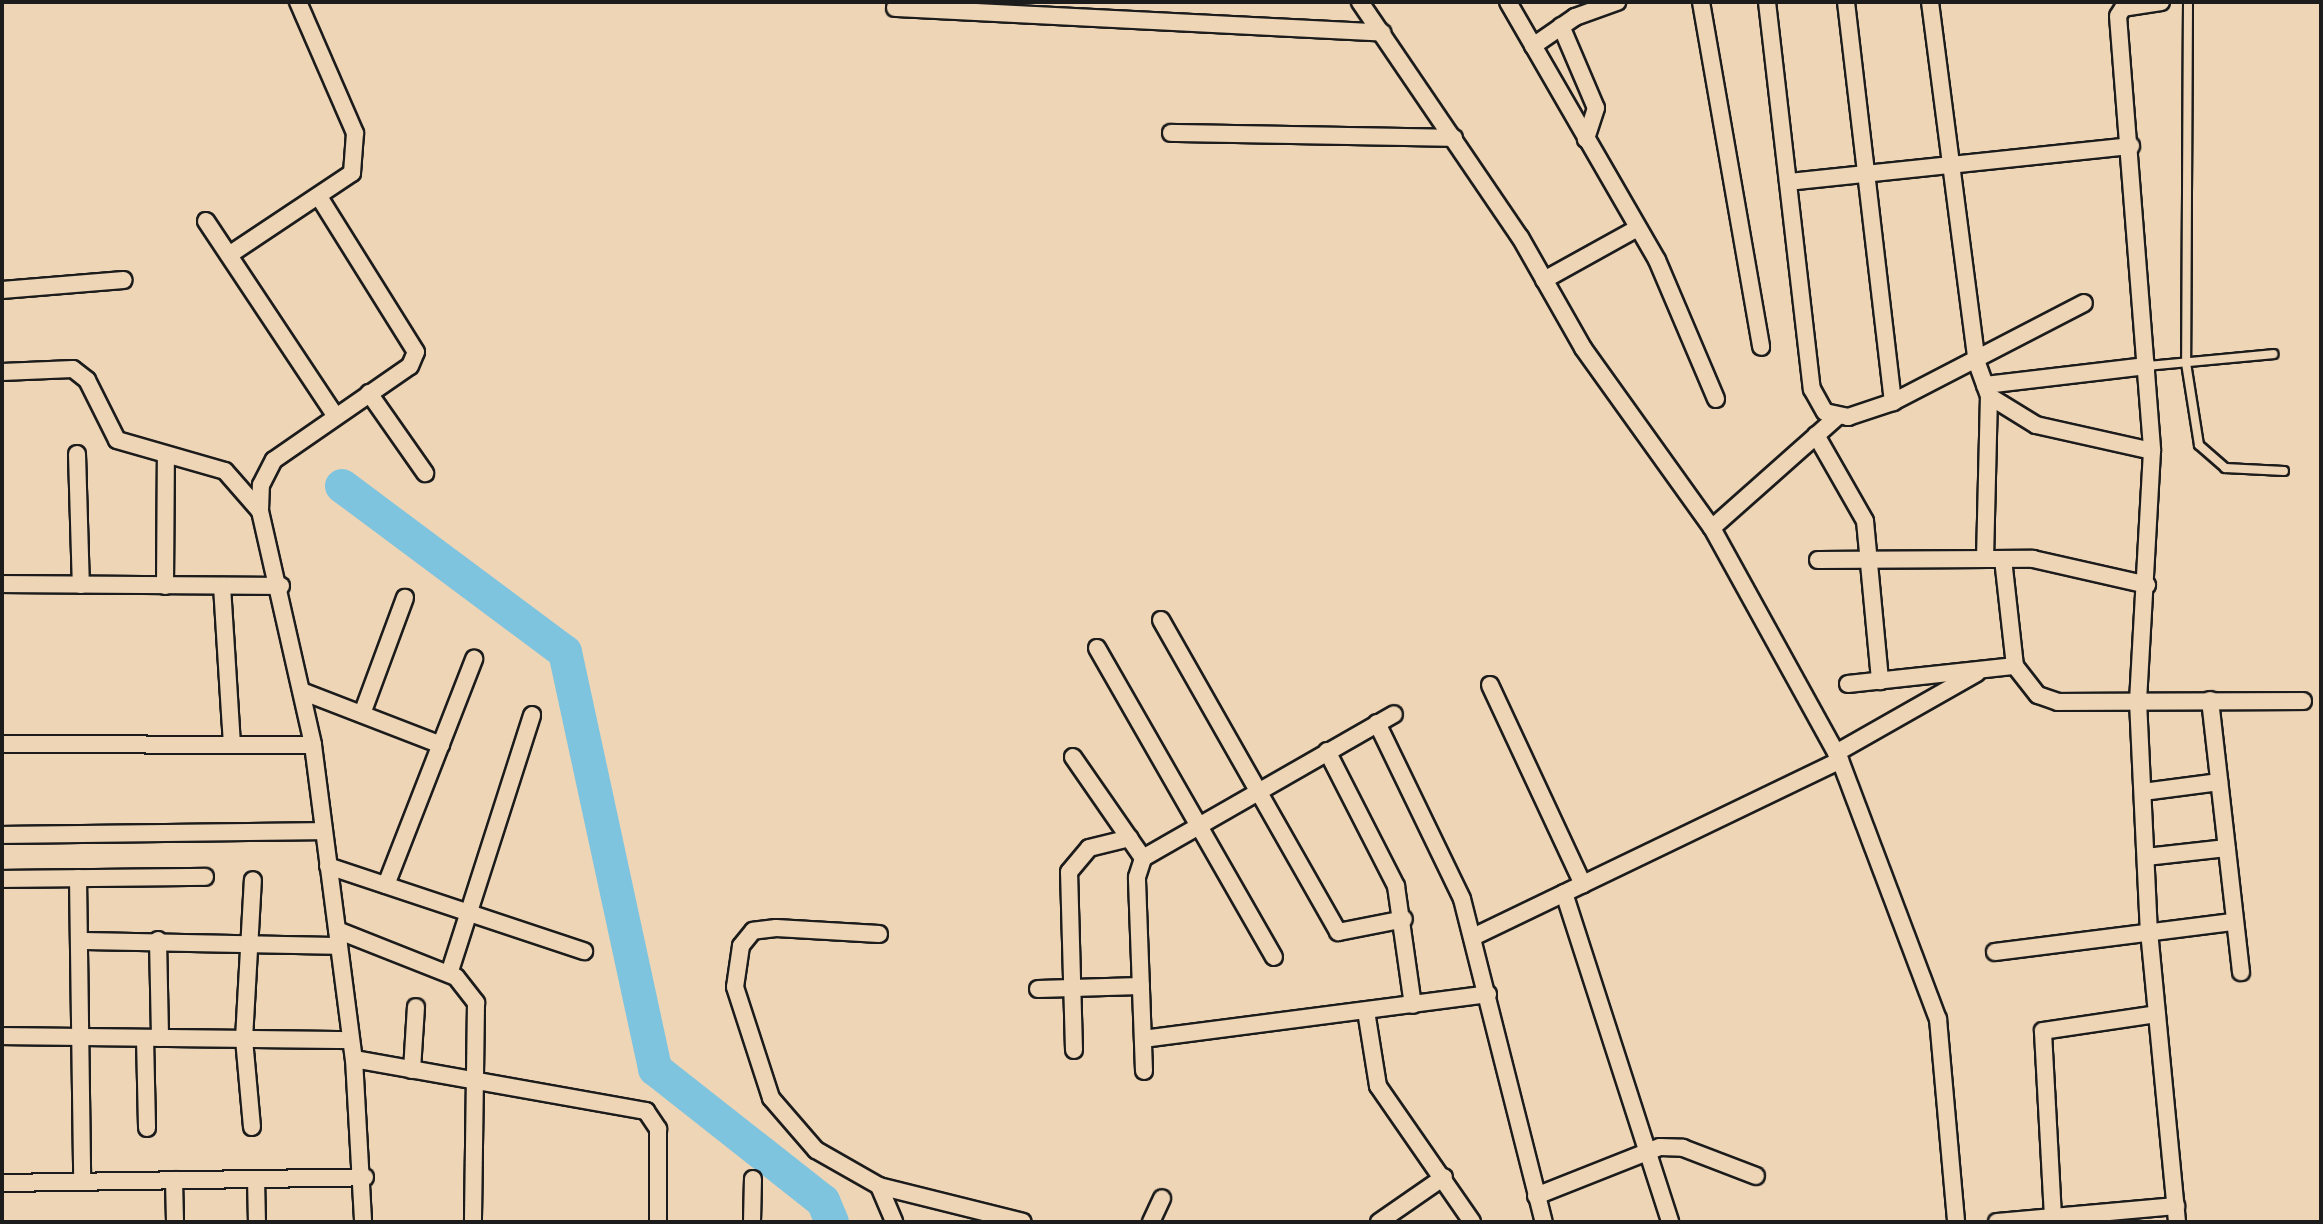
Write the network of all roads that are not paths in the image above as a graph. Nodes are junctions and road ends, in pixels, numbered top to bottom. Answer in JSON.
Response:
{"nodes":[{"id":1,"x":298,"y":2,"type":"edge"},
{"id":2,"x":1360,"y":2,"type":"edge"},
{"id":3,"x":1508,"y":2,"type":"edge"},
{"id":4,"x":1617,"y":2,"type":"edge"},
{"id":5,"x":1701,"y":2,"type":"edge"},
{"id":6,"x":1767,"y":2,"type":"edge"},
{"id":7,"x":1846,"y":2,"type":"edge"},
{"id":8,"x":1930,"y":2,"type":"edge"},
{"id":9,"x":2161,"y":2,"type":"edge"},
{"id":10,"x":2188,"y":2,"type":"edge"},
{"id":11,"x":895,"y":8,"type":"dead end"},
{"id":12,"x":1574,"y":9,"type":"edge"},
{"id":13,"x":1561,"y":26,"type":"junction"},
{"id":14,"x":1382,"y":33,"type":"junction"},
{"id":15,"x":1533,"y":46,"type":"junction"},
{"id":16,"x":1171,"y":133,"type":"dead end"},
{"id":17,"x":1454,"y":138,"type":"junction"},
{"id":18,"x":1586,"y":139,"type":"junction"},
{"id":19,"x":2131,"y":146,"type":"junction"},
{"id":20,"x":1951,"y":165,"type":"junction"},
{"id":21,"x":1869,"y":173,"type":"junction"},
{"id":22,"x":1788,"y":182,"type":"junction"},
{"id":23,"x":321,"y":200,"type":"junction"},
{"id":24,"x":206,"y":221,"type":"dead end"},
{"id":25,"x":1638,"y":228,"type":"junction"},
{"id":26,"x":229,"y":255,"type":"junction"},
{"id":27,"x":124,"y":280,"type":"dead end"},
{"id":28,"x":1544,"y":280,"type":"junction"},
{"id":29,"x":2,"y":290,"type":"edge"},
{"id":30,"x":2084,"y":303,"type":"dead end"},
{"id":31,"x":1761,"y":347,"type":"dead end"},
{"id":32,"x":2273,"y":354,"type":"dead end"},
{"id":33,"x":1977,"y":363,"type":"junction"},
{"id":34,"x":2186,"y":363,"type":"junction"},
{"id":35,"x":2147,"y":366,"type":"junction"},
{"id":36,"x":2,"y":372,"type":"edge"},
{"id":37,"x":1987,"y":390,"type":"junction"},
{"id":38,"x":369,"y":393,"type":"junction"},
{"id":39,"x":1716,"y":399,"type":"dead end"},
{"id":40,"x":1893,"y":402,"type":"junction"},
{"id":41,"x":335,"y":415,"type":"junction"},
{"id":42,"x":1837,"y":417,"type":"junction"},
{"id":43,"x":1816,"y":435,"type":"junction"},
{"id":44,"x":2152,"y":451,"type":"junction"},
{"id":45,"x":77,"y":454,"type":"dead end"},
{"id":46,"x":166,"y":456,"type":"junction"},
{"id":47,"x":2284,"y":471,"type":"dead end"},
{"id":48,"x":425,"y":473,"type":"dead end"},
{"id":49,"x":260,"y":511,"type":"junction"},
{"id":50,"x":1712,"y":528,"type":"junction"},
{"id":51,"x":1985,"y":559,"type":"junction"},
{"id":52,"x":2003,"y":559,"type":"junction"},
{"id":53,"x":1818,"y":560,"type":"dead end"},
{"id":54,"x":1873,"y":560,"type":"junction"},
{"id":55,"x":2,"y":584,"type":"edge"},
{"id":56,"x":81,"y":585,"type":"junction"},
{"id":57,"x":2147,"y":585,"type":"junction"},
{"id":58,"x":165,"y":586,"type":"junction"},
{"id":59,"x":222,"y":586,"type":"junction"},
{"id":60,"x":281,"y":586,"type":"junction"},
{"id":61,"x":405,"y":598,"type":"dead end"},
{"id":62,"x":1161,"y":620,"type":"dead end"},
{"id":63,"x":1097,"y":648,"type":"dead end"},
{"id":64,"x":474,"y":659,"type":"dead end"},
{"id":65,"x":2015,"y":666,"type":"junction"},
{"id":66,"x":1982,"y":670,"type":"junction"},
{"id":67,"x":1880,"y":681,"type":"junction"},
{"id":68,"x":1848,"y":684,"type":"dead end"},
{"id":69,"x":1490,"y":685,"type":"dead end"},
{"id":70,"x":304,"y":692,"type":"junction"},
{"id":71,"x":2210,"y":700,"type":"junction"},
{"id":72,"x":2138,"y":701,"type":"junction"},
{"id":73,"x":2303,"y":701,"type":"dead end"},
{"id":74,"x":362,"y":714,"type":"junction"},
{"id":75,"x":1394,"y":714,"type":"dead end"},
{"id":76,"x":532,"y":715,"type":"dead end"},
{"id":77,"x":1377,"y":723,"type":"junction"},
{"id":78,"x":2,"y":744,"type":"edge"},
{"id":79,"x":232,"y":745,"type":"junction"},
{"id":80,"x":313,"y":745,"type":"junction"},
{"id":81,"x":441,"y":745,"type":"junction"},
{"id":82,"x":1327,"y":751,"type":"junction"},
{"id":83,"x":1838,"y":756,"type":"junction"},
{"id":84,"x":1073,"y":757,"type":"dead end"},
{"id":85,"x":2219,"y":782,"type":"junction"},
{"id":86,"x":1261,"y":788,"type":"junction"},
{"id":87,"x":2143,"y":792,"type":"junction"},
{"id":88,"x":1196,"y":825,"type":"junction"},
{"id":89,"x":324,"y":831,"type":"junction"},
{"id":90,"x":2,"y":835,"type":"edge"},
{"id":91,"x":1130,"y":838,"type":"junction"},
{"id":92,"x":2226,"y":848,"type":"junction"},
{"id":93,"x":2146,"y":857,"type":"junction"},
{"id":94,"x":1143,"y":858,"type":"junction"},
{"id":95,"x":328,"y":866,"type":"junction"},
{"id":96,"x":205,"y":877,"type":"dead end"},
{"id":97,"x":78,"y":878,"type":"junction"},
{"id":98,"x":2,"y":879,"type":"edge"},
{"id":99,"x":253,"y":880,"type":"dead end"},
{"id":100,"x":1583,"y":884,"type":"junction"},
{"id":101,"x":386,"y":885,"type":"junction"},
{"id":102,"x":1564,"y":893,"type":"junction"},
{"id":103,"x":466,"y":912,"type":"junction"},
{"id":104,"x":1404,"y":919,"type":"junction"},
{"id":105,"x":2234,"y":922,"type":"junction"},
{"id":106,"x":2149,"y":931,"type":"junction"},
{"id":107,"x":879,"y":934,"type":"dead end"},
{"id":108,"x":1473,"y":937,"type":"junction"},
{"id":109,"x":338,"y":938,"type":"junction"},
{"id":110,"x":158,"y":940,"type":"junction"},
{"id":111,"x":80,"y":941,"type":"junction"},
{"id":112,"x":246,"y":943,"type":"junction"},
{"id":113,"x":584,"y":951,"type":"dead end"},
{"id":114,"x":1995,"y":952,"type":"dead end"},
{"id":115,"x":1274,"y":957,"type":"dead end"},
{"id":116,"x":2241,"y":972,"type":"dead end"},
{"id":117,"x":449,"y":974,"type":"junction"},
{"id":118,"x":1141,"y":986,"type":"junction"},
{"id":119,"x":1072,"y":988,"type":"junction"},
{"id":120,"x":1038,"y":989,"type":"dead end"},
{"id":121,"x":1488,"y":994,"type":"junction"},
{"id":122,"x":1413,"y":1005,"type":"junction"},
{"id":123,"x":416,"y":1007,"type":"dead end"},
{"id":124,"x":1366,"y":1011,"type":"junction"},
{"id":125,"x":2157,"y":1014,"type":"junction"},
{"id":126,"x":2,"y":1036,"type":"edge"},
{"id":127,"x":82,"y":1037,"type":"junction"},
{"id":128,"x":153,"y":1038,"type":"junction"},
{"id":129,"x":244,"y":1039,"type":"junction"},
{"id":130,"x":1143,"y":1039,"type":"junction"},
{"id":131,"x":351,"y":1040,"type":"junction"},
{"id":132,"x":1074,"y":1050,"type":"dead end"},
{"id":133,"x":354,"y":1059,"type":"junction"},
{"id":134,"x":412,"y":1070,"type":"junction"},
{"id":135,"x":1144,"y":1071,"type":"dead end"},
{"id":136,"x":476,"y":1082,"type":"junction"},
{"id":137,"x":252,"y":1127,"type":"dead end"},
{"id":138,"x":147,"y":1128,"type":"dead end"},
{"id":139,"x":1646,"y":1150,"type":"junction"},
{"id":140,"x":1756,"y":1176,"type":"dead end"},
{"id":141,"x":365,"y":1177,"type":"junction"},
{"id":142,"x":1444,"y":1177,"type":"junction"},
{"id":143,"x":256,"y":1179,"type":"junction"},
{"id":144,"x":753,"y":1179,"type":"dead end"},
{"id":145,"x":174,"y":1180,"type":"junction"},
{"id":146,"x":82,"y":1181,"type":"junction"},
{"id":147,"x":2,"y":1183,"type":"edge"},
{"id":148,"x":879,"y":1186,"type":"junction"},
{"id":149,"x":1536,"y":1196,"type":"junction"},
{"id":150,"x":1162,"y":1198,"type":"dead end"},
{"id":151,"x":2177,"y":1214,"type":"edge"},
{"id":152,"x":2053,"y":1217,"type":"junction"},
{"id":153,"x":1020,"y":1221,"type":"edge"},
{"id":154,"x":175,"y":1222,"type":"edge"},
{"id":155,"x":257,"y":1222,"type":"edge"},
{"id":156,"x":363,"y":1222,"type":"edge"},
{"id":157,"x":473,"y":1222,"type":"edge"},
{"id":158,"x":658,"y":1222,"type":"edge"},
{"id":159,"x":752,"y":1222,"type":"edge"},
{"id":160,"x":894,"y":1222,"type":"edge"},
{"id":161,"x":1151,"y":1222,"type":"edge"},
{"id":162,"x":1379,"y":1222,"type":"edge"},
{"id":163,"x":1472,"y":1222,"type":"edge"},
{"id":164,"x":1544,"y":1222,"type":"edge"},
{"id":165,"x":1670,"y":1222,"type":"edge"},
{"id":166,"x":1956,"y":1222,"type":"edge"},
{"id":167,"x":1997,"y":1222,"type":"edge"}],
"edges":[{"from":1,"to":23,"type":"street"},
{"from":2,"to":14,"type":"street"},
{"from":3,"to":15,"type":"street"},
{"from":4,"to":12,"type":"street"},
{"from":5,"to":31,"type":"street"},
{"from":6,"to":22,"type":"street"},
{"from":7,"to":21,"type":"street"},
{"from":8,"to":20,"type":"street"},
{"from":9,"to":19,"type":"street"},
{"from":10,"to":34,"type":"lane"},
{"from":11,"to":14,"type":"street"},
{"from":12,"to":13,"type":"street"},
{"from":13,"to":15,"type":"street"},
{"from":13,"to":18,"type":"street"},
{"from":14,"to":17,"type":"street"},
{"from":15,"to":18,"type":"street"},
{"from":16,"to":17,"type":"street"},
{"from":17,"to":28,"type":"street"},
{"from":18,"to":25,"type":"street"},
{"from":19,"to":20,"type":"street"},
{"from":19,"to":35,"type":"street"},
{"from":20,"to":21,"type":"street"},
{"from":20,"to":33,"type":"street"},
{"from":21,"to":22,"type":"street"},
{"from":21,"to":40,"type":"street"},
{"from":22,"to":42,"type":"street"},
{"from":23,"to":26,"type":"street"},
{"from":23,"to":38,"type":"street"},
{"from":24,"to":26,"type":"street"},
{"from":25,"to":28,"type":"street"},
{"from":25,"to":39,"type":"street"},
{"from":26,"to":41,"type":"street"},
{"from":27,"to":29,"type":"street"},
{"from":28,"to":50,"type":"street"},
{"from":30,"to":33,"type":"street"},
{"from":32,"to":34,"type":"lane"},
{"from":33,"to":37,"type":"street"},
{"from":33,"to":40,"type":"street"},
{"from":34,"to":35,"type":"lane"},
{"from":34,"to":47,"type":"lane"},
{"from":35,"to":37,"type":"street"},
{"from":35,"to":44,"type":"street"},
{"from":36,"to":46,"type":"street"},
{"from":37,"to":44,"type":"street"},
{"from":37,"to":51,"type":"street"},
{"from":38,"to":41,"type":"street"},
{"from":38,"to":48,"type":"street"},
{"from":40,"to":42,"type":"street"},
{"from":41,"to":49,"type":"street"},
{"from":42,"to":43,"type":"street"},
{"from":43,"to":50,"type":"street"},
{"from":43,"to":54,"type":"street"},
{"from":44,"to":57,"type":"street"},
{"from":45,"to":56,"type":"street"},
{"from":46,"to":49,"type":"street"},
{"from":46,"to":58,"type":"street"},
{"from":49,"to":60,"type":"street"},
{"from":50,"to":83,"type":"street"},
{"from":51,"to":52,"type":"street"},
{"from":51,"to":54,"type":"street"},
{"from":52,"to":57,"type":"street"},
{"from":52,"to":65,"type":"street"},
{"from":53,"to":54,"type":"street"},
{"from":54,"to":67,"type":"street"},
{"from":55,"to":56,"type":"street"},
{"from":56,"to":58,"type":"street"},
{"from":57,"to":72,"type":"street"},
{"from":58,"to":59,"type":"street"},
{"from":59,"to":60,"type":"street"},
{"from":59,"to":79,"type":"street"},
{"from":60,"to":70,"type":"street"},
{"from":61,"to":74,"type":"street"},
{"from":62,"to":86,"type":"street"},
{"from":63,"to":88,"type":"street"},
{"from":64,"to":81,"type":"street"},
{"from":65,"to":66,"type":"street"},
{"from":65,"to":72,"type":"street"},
{"from":66,"to":67,"type":"street"},
{"from":66,"to":83,"type":"street"},
{"from":67,"to":68,"type":"street"},
{"from":69,"to":100,"type":"street"},
{"from":70,"to":74,"type":"street"},
{"from":70,"to":80,"type":"street"},
{"from":71,"to":72,"type":"street"},
{"from":71,"to":73,"type":"street"},
{"from":71,"to":85,"type":"street"},
{"from":72,"to":87,"type":"street"},
{"from":74,"to":81,"type":"street"},
{"from":75,"to":77,"type":"street"},
{"from":76,"to":103,"type":"street"},
{"from":77,"to":82,"type":"street"},
{"from":77,"to":108,"type":"street"},
{"from":78,"to":79,"type":"street"},
{"from":79,"to":80,"type":"street"},
{"from":80,"to":89,"type":"street"},
{"from":81,"to":101,"type":"street"},
{"from":82,"to":86,"type":"street"},
{"from":82,"to":104,"type":"street"},
{"from":83,"to":100,"type":"street"},
{"from":83,"to":166,"type":"street"},
{"from":84,"to":91,"type":"street"},
{"from":85,"to":87,"type":"street"},
{"from":85,"to":92,"type":"street"},
{"from":86,"to":88,"type":"street"},
{"from":86,"to":104,"type":"street"},
{"from":87,"to":93,"type":"street"},
{"from":88,"to":94,"type":"street"},
{"from":88,"to":115,"type":"street"},
{"from":89,"to":90,"type":"street"},
{"from":89,"to":95,"type":"street"},
{"from":91,"to":94,"type":"street"},
{"from":91,"to":119,"type":"street"},
{"from":92,"to":93,"type":"street"},
{"from":92,"to":105,"type":"street"},
{"from":93,"to":106,"type":"street"},
{"from":94,"to":118,"type":"street"},
{"from":95,"to":101,"type":"street"},
{"from":95,"to":109,"type":"street"},
{"from":96,"to":97,"type":"street"},
{"from":97,"to":98,"type":"street"},
{"from":97,"to":111,"type":"street"},
{"from":99,"to":112,"type":"street"},
{"from":100,"to":102,"type":"street"},
{"from":101,"to":103,"type":"street"},
{"from":102,"to":108,"type":"street"},
{"from":102,"to":139,"type":"street"},
{"from":103,"to":113,"type":"street"},
{"from":103,"to":117,"type":"street"},
{"from":104,"to":122,"type":"street"},
{"from":105,"to":106,"type":"street"},
{"from":105,"to":116,"type":"street"},
{"from":106,"to":114,"type":"street"},
{"from":106,"to":125,"type":"street"},
{"from":107,"to":148,"type":"street"},
{"from":108,"to":121,"type":"street"},
{"from":109,"to":112,"type":"street"},
{"from":109,"to":117,"type":"street"},
{"from":109,"to":131,"type":"street"},
{"from":110,"to":111,"type":"street"},
{"from":110,"to":112,"type":"street"},
{"from":110,"to":128,"type":"street"},
{"from":111,"to":127,"type":"street"},
{"from":112,"to":129,"type":"street"},
{"from":117,"to":136,"type":"street"},
{"from":118,"to":119,"type":"street"},
{"from":118,"to":130,"type":"street"},
{"from":119,"to":120,"type":"street"},
{"from":119,"to":132,"type":"street"},
{"from":121,"to":122,"type":"street"},
{"from":121,"to":149,"type":"street"},
{"from":122,"to":124,"type":"street"},
{"from":123,"to":134,"type":"street"},
{"from":124,"to":130,"type":"street"},
{"from":124,"to":142,"type":"street"},
{"from":125,"to":151,"type":"street"},
{"from":125,"to":152,"type":"street"},
{"from":126,"to":127,"type":"street"},
{"from":127,"to":128,"type":"street"},
{"from":127,"to":146,"type":"street"},
{"from":128,"to":129,"type":"street"},
{"from":128,"to":138,"type":"street"},
{"from":129,"to":131,"type":"street"},
{"from":129,"to":137,"type":"street"},
{"from":130,"to":135,"type":"street"},
{"from":131,"to":133,"type":"street"},
{"from":133,"to":134,"type":"street"},
{"from":133,"to":141,"type":"street"},
{"from":134,"to":136,"type":"street"},
{"from":136,"to":157,"type":"street"},
{"from":136,"to":158,"type":"street"},
{"from":139,"to":140,"type":"street"},
{"from":139,"to":149,"type":"street"},
{"from":139,"to":165,"type":"street"},
{"from":141,"to":143,"type":"street"},
{"from":141,"to":156,"type":"street"},
{"from":142,"to":162,"type":"street"},
{"from":142,"to":163,"type":"street"},
{"from":143,"to":145,"type":"street"},
{"from":143,"to":155,"type":"street"},
{"from":144,"to":159,"type":"street"},
{"from":145,"to":146,"type":"street"},
{"from":145,"to":154,"type":"street"},
{"from":146,"to":147,"type":"street"},
{"from":148,"to":153,"type":"street"},
{"from":148,"to":160,"type":"street"},
{"from":149,"to":164,"type":"street"},
{"from":150,"to":161,"type":"street"},
{"from":151,"to":152,"type":"street"},
{"from":152,"to":167,"type":"street"}]}
